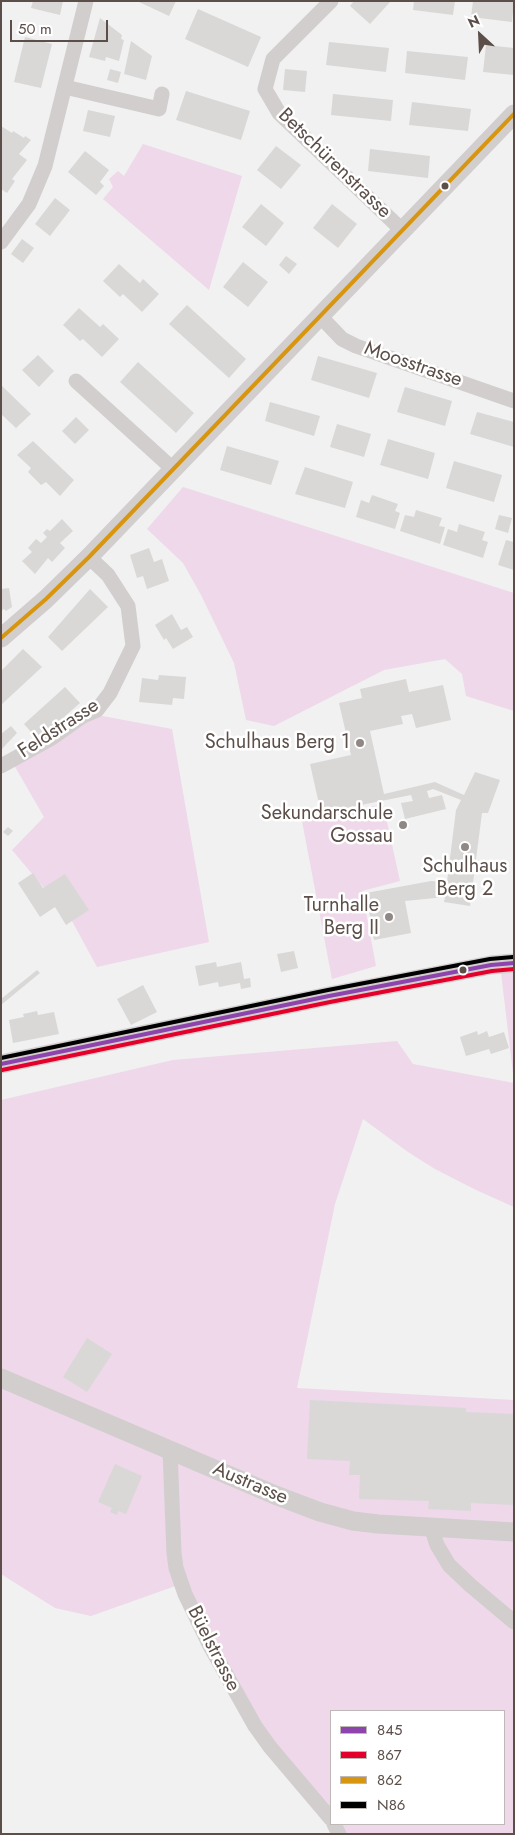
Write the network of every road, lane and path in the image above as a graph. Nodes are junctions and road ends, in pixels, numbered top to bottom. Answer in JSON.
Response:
{"nodes":[{"id":1,"x":86,"y":1,"type":"edge"},
{"id":2,"x":331,"y":1,"type":"edge"},
{"id":3,"x":65,"y":87,"type":"junction"},
{"id":4,"x":162,"y":94,"type":"dead end"},
{"id":5,"x":514,"y":114,"type":"edge"},
{"id":6,"x":402,"y":230,"type":"junction"},
{"id":7,"x":1,"y":242,"type":"edge"},
{"id":8,"x":320,"y":316,"type":"junction"},
{"id":9,"x":76,"y":381,"type":"dead end"},
{"id":10,"x":514,"y":401,"type":"edge"},
{"id":11,"x":173,"y":469,"type":"junction"},
{"id":12,"x":89,"y":557,"type":"junction"},
{"id":13,"x":1,"y":638,"type":"edge"},
{"id":14,"x":1,"y":766,"type":"edge"},
{"id":15,"x":514,"y":963,"type":"edge"},
{"id":16,"x":1,"y":1064,"type":"edge"},
{"id":17,"x":1,"y":1378,"type":"edge"},
{"id":18,"x":170,"y":1450,"type":"junction"},
{"id":19,"x":434,"y":1527,"type":"junction"},
{"id":20,"x":514,"y":1532,"type":"edge"},
{"id":21,"x":514,"y":1622,"type":"edge"},
{"id":22,"x":330,"y":1818,"type":"edge"}],
"edges":[{"from":1,"to":3,"type":"street"},
{"from":2,"to":6,"type":"street","name":"Betschürenstrasse"},
{"from":3,"to":4,"type":"street"},
{"from":3,"to":7,"type":"street"},
{"from":5,"to":6,"type":"street"},
{"from":6,"to":8,"type":"street"},
{"from":8,"to":10,"type":"street","name":"Moosstrasse"},
{"from":8,"to":11,"type":"street"},
{"from":9,"to":11,"type":"street"},
{"from":11,"to":12,"type":"street"},
{"from":12,"to":13,"type":"street"},
{"from":12,"to":14,"type":"street","name":"Feldstrasse"},
{"from":15,"to":16,"type":"street"},
{"from":17,"to":18,"type":"street","name":"Austrasse"},
{"from":18,"to":19,"type":"street","name":"Austrasse"},
{"from":18,"to":22,"type":"street","name":"Büelstrasse"},
{"from":19,"to":20,"type":"street","name":"Austrasse"},
{"from":19,"to":21,"type":"street"}]}
